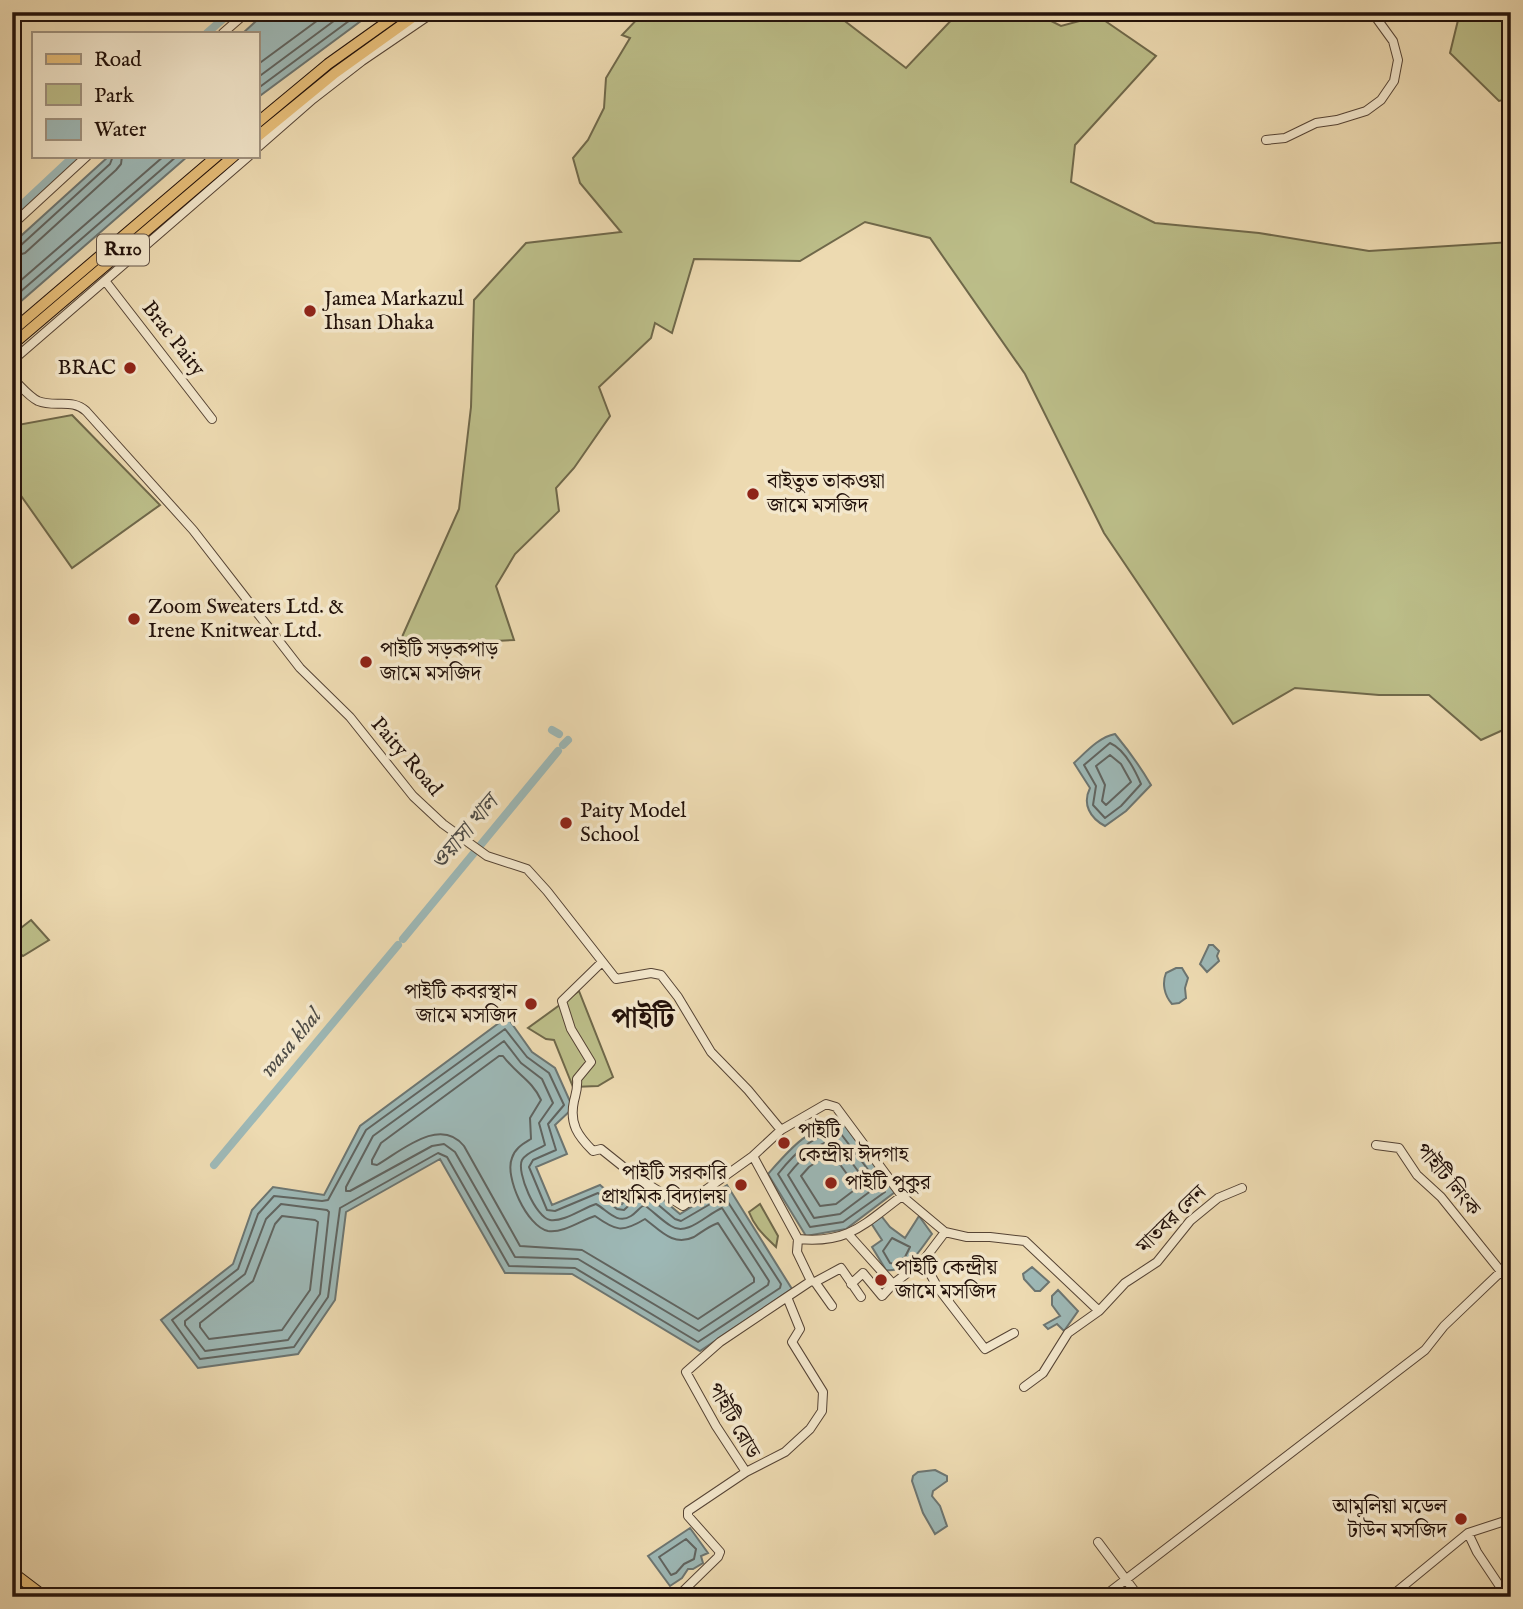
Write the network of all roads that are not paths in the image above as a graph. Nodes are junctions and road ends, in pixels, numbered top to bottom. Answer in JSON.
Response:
{"nodes":[{"id":1,"x":247,"y":12,"type":"edge"},
{"id":2,"x":401,"y":12,"type":"edge"},
{"id":3,"x":420,"y":12,"type":"edge"},
{"id":4,"x":434,"y":12,"type":"edge"},
{"id":5,"x":1372,"y":12,"type":"edge"},
{"id":6,"x":224,"y":32,"type":"edge"},
{"id":7,"x":259,"y":121,"type":"edge"},
{"id":8,"x":259,"y":135,"type":"edge"},
{"id":9,"x":1266,"y":140,"type":"dead end"},
{"id":10,"x":259,"y":146,"type":"edge"},
{"id":11,"x":85,"y":158,"type":"edge"},
{"id":12,"x":215,"y":158,"type":"edge"},
{"id":13,"x":232,"y":158,"type":"edge"},
{"id":14,"x":247,"y":158,"type":"edge"},
{"id":15,"x":12,"y":225,"type":"edge"},
{"id":16,"x":106,"y":282,"type":"junction"},
{"id":17,"x":12,"y":331,"type":"edge"},
{"id":18,"x":12,"y":345,"type":"edge"},
{"id":19,"x":12,"y":360,"type":"edge"},
{"id":20,"x":12,"y":378,"type":"edge"},
{"id":21,"x":212,"y":419,"type":"dead end"},
{"id":22,"x":601,"y":963,"type":"junction"},
{"id":23,"x":781,"y":1130,"type":"junction"},
{"id":24,"x":1376,"y":1145,"type":"dead end"},
{"id":25,"x":753,"y":1156,"type":"junction"},
{"id":26,"x":926,"y":1182,"type":"dead end"},
{"id":27,"x":1242,"y":1188,"type":"dead end"},
{"id":28,"x":902,"y":1196,"type":"junction"},
{"id":29,"x":946,"y":1232,"type":"junction"},
{"id":30,"x":849,"y":1235,"type":"junction"},
{"id":31,"x":799,"y":1239,"type":"junction"},
{"id":32,"x":923,"y":1261,"type":"junction"},
{"id":33,"x":1511,"y":1262,"type":"edge"},
{"id":34,"x":1499,"y":1271,"type":"junction"},
{"id":35,"x":813,"y":1282,"type":"junction"},
{"id":36,"x":851,"y":1284,"type":"junction"},
{"id":37,"x":893,"y":1284,"type":"junction"},
{"id":38,"x":1511,"y":1284,"type":"edge"},
{"id":39,"x":787,"y":1297,"type":"junction"},
{"id":40,"x":861,"y":1297,"type":"dead end"},
{"id":41,"x":832,"y":1306,"type":"dead end"},
{"id":42,"x":1099,"y":1311,"type":"junction"},
{"id":43,"x":1014,"y":1333,"type":"dead end"},
{"id":44,"x":1024,"y":1387,"type":"dead end"},
{"id":45,"x":746,"y":1472,"type":"junction"},
{"id":46,"x":1511,"y":1519,"type":"edge"},
{"id":47,"x":1468,"y":1533,"type":"junction"},
{"id":48,"x":1098,"y":1542,"type":"dead end"},
{"id":49,"x":12,"y":1572,"type":"edge"},
{"id":50,"x":1126,"y":1580,"type":"junction"},
{"id":51,"x":45,"y":1597,"type":"edge"},
{"id":52,"x":677,"y":1597,"type":"edge"},
{"id":53,"x":1103,"y":1597,"type":"edge"},
{"id":54,"x":1139,"y":1597,"type":"edge"},
{"id":55,"x":1390,"y":1597,"type":"edge"},
{"id":56,"x":1507,"y":1597,"type":"edge"}],
"edges":[{"from":1,"to":6,"type":"street"},
{"from":2,"to":7,"type":"main road"},
{"from":3,"to":8,"type":"main road"},
{"from":4,"to":10,"type":"street"},
{"from":5,"to":9,"type":"street"},
{"from":11,"to":15,"type":"street"},
{"from":12,"to":17,"type":"main road","number":"R110"},
{"from":13,"to":18,"type":"main road","number":"R110"},
{"from":14,"to":16,"type":"street"},
{"from":16,"to":19,"type":"street"},
{"from":16,"to":21,"type":"street","name":"Brac Paity"},
{"from":20,"to":22,"type":"street","name":"Paity Road"},
{"from":22,"to":23,"type":"street","name":"Paity Road"},
{"from":22,"to":25,"type":"street"},
{"from":23,"to":25,"type":"street"},
{"from":23,"to":28,"type":"street"},
{"from":24,"to":34,"type":"street","name":"পাইটি লিংক"},
{"from":25,"to":31,"type":"street"},
{"from":26,"to":28,"type":"street"},
{"from":27,"to":42,"type":"street","name":"মাতবর লেন"},
{"from":28,"to":29,"type":"street"},
{"from":28,"to":30,"type":"street"},
{"from":29,"to":32,"type":"street"},
{"from":29,"to":42,"type":"street"},
{"from":30,"to":31,"type":"street"},
{"from":30,"to":37,"type":"street"},
{"from":31,"to":35,"type":"street"},
{"from":32,"to":37,"type":"street"},
{"from":32,"to":43,"type":"street"},
{"from":33,"to":34,"type":"street"},
{"from":34,"to":38,"type":"street","name":"পাইটি লিংক"},
{"from":34,"to":50,"type":"street"},
{"from":35,"to":36,"type":"street"},
{"from":35,"to":39,"type":"street"},
{"from":35,"to":41,"type":"street"},
{"from":36,"to":37,"type":"street"},
{"from":36,"to":40,"type":"street"},
{"from":39,"to":45,"type":"street"},
{"from":39,"to":45,"type":"street","name":"পাইটি রোড"},
{"from":42,"to":44,"type":"street","name":"মাতবর লেন"},
{"from":45,"to":52,"type":"street","name":"পাইটি রোড"},
{"from":46,"to":47,"type":"street"},
{"from":47,"to":55,"type":"street"},
{"from":47,"to":56,"type":"street"},
{"from":48,"to":50,"type":"street"},
{"from":49,"to":51,"type":"main road"},
{"from":50,"to":53,"type":"street"},
{"from":50,"to":54,"type":"street"}]}
